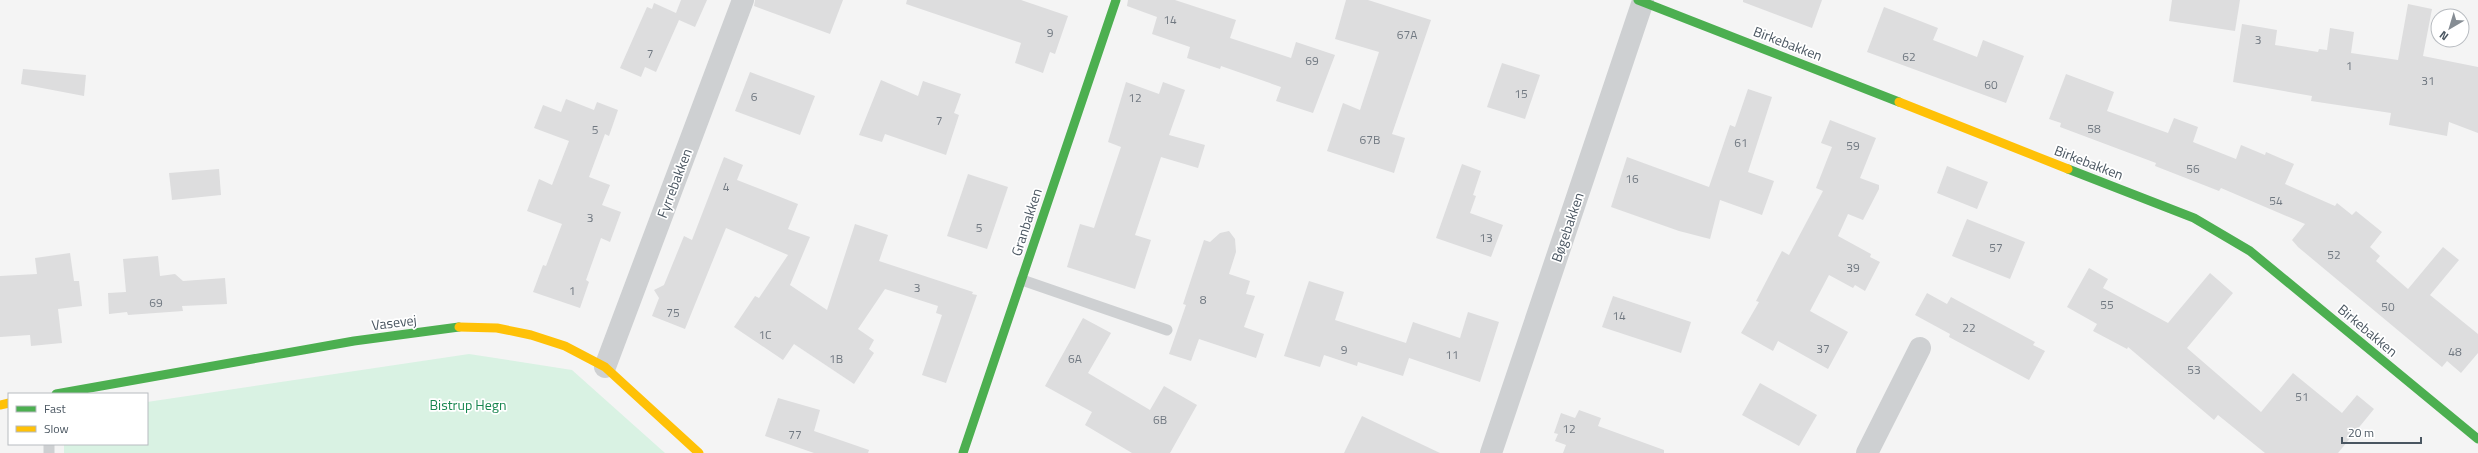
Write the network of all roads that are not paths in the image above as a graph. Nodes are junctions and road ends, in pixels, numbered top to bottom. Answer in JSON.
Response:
{"nodes":[{"id":1,"x":743,"y":0,"type":"edge"},
{"id":2,"x":1116,"y":0,"type":"edge"},
{"id":3,"x":1640,"y":1,"type":"edge"},
{"id":4,"x":1022,"y":280,"type":"junction"},
{"id":5,"x":1167,"y":330,"type":"dead end"},
{"id":6,"x":1920,"y":348,"type":"dead end"},
{"id":7,"x":605,"y":367,"type":"junction"},
{"id":8,"x":62,"y":393,"type":"edge"},
{"id":9,"x":2478,"y":439,"type":"edge"},
{"id":10,"x":699,"y":453,"type":"edge"},
{"id":11,"x":963,"y":453,"type":"edge"},
{"id":12,"x":1490,"y":453,"type":"edge"},
{"id":13,"x":1867,"y":453,"type":"edge"}],
"edges":[{"from":1,"to":7,"type":"street","name":"Fyrrebakken"},
{"from":2,"to":4,"type":"street","name":"Granbakken"},
{"from":3,"to":9,"type":"street","name":"Birkebakken"},
{"from":3,"to":12,"type":"street","name":"Bøgebakken"},
{"from":4,"to":5,"type":"lane"},
{"from":4,"to":11,"type":"street","name":"Granbakken"},
{"from":6,"to":13,"type":"street"},
{"from":7,"to":8,"type":"street","name":"Vasevej"},
{"from":7,"to":10,"type":"street","name":"Vasevej"}]}
